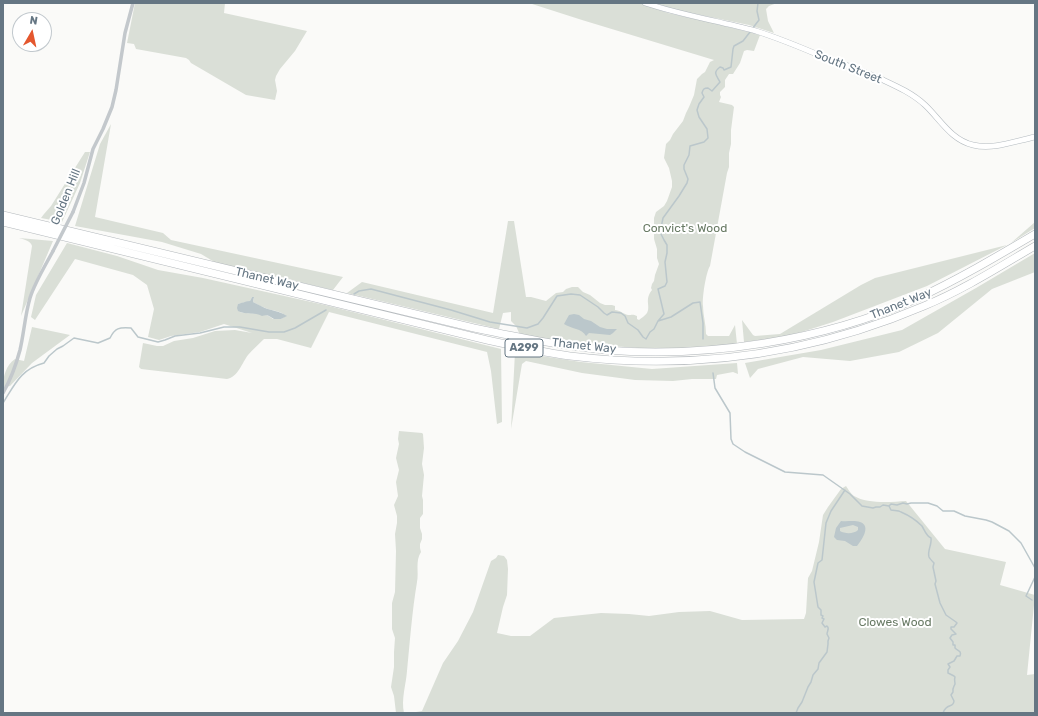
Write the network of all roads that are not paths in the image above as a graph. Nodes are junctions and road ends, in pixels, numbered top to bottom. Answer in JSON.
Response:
{"nodes":[{"id":1,"x":133,"y":3,"type":"edge"},
{"id":2,"x":644,"y":3,"type":"edge"},
{"id":3,"x":1035,"y":137,"type":"edge"},
{"id":4,"x":3,"y":215,"type":"edge"},
{"id":5,"x":3,"y":222,"type":"edge"},
{"id":6,"x":1035,"y":234,"type":"edge"},
{"id":7,"x":1035,"y":246,"type":"edge"},
{"id":8,"x":3,"y":393,"type":"edge"}],
"edges":[{"from":1,"to":8,"type":"street","name":"Golden Hill","bridge":true},
{"from":2,"to":3,"type":"street","name":"South Street"},
{"from":4,"to":6,"type":"highway","name":"Thanet Way","number":"A299"},
{"from":5,"to":7,"type":"highway","name":"Thanet Way","number":"A299"}]}
